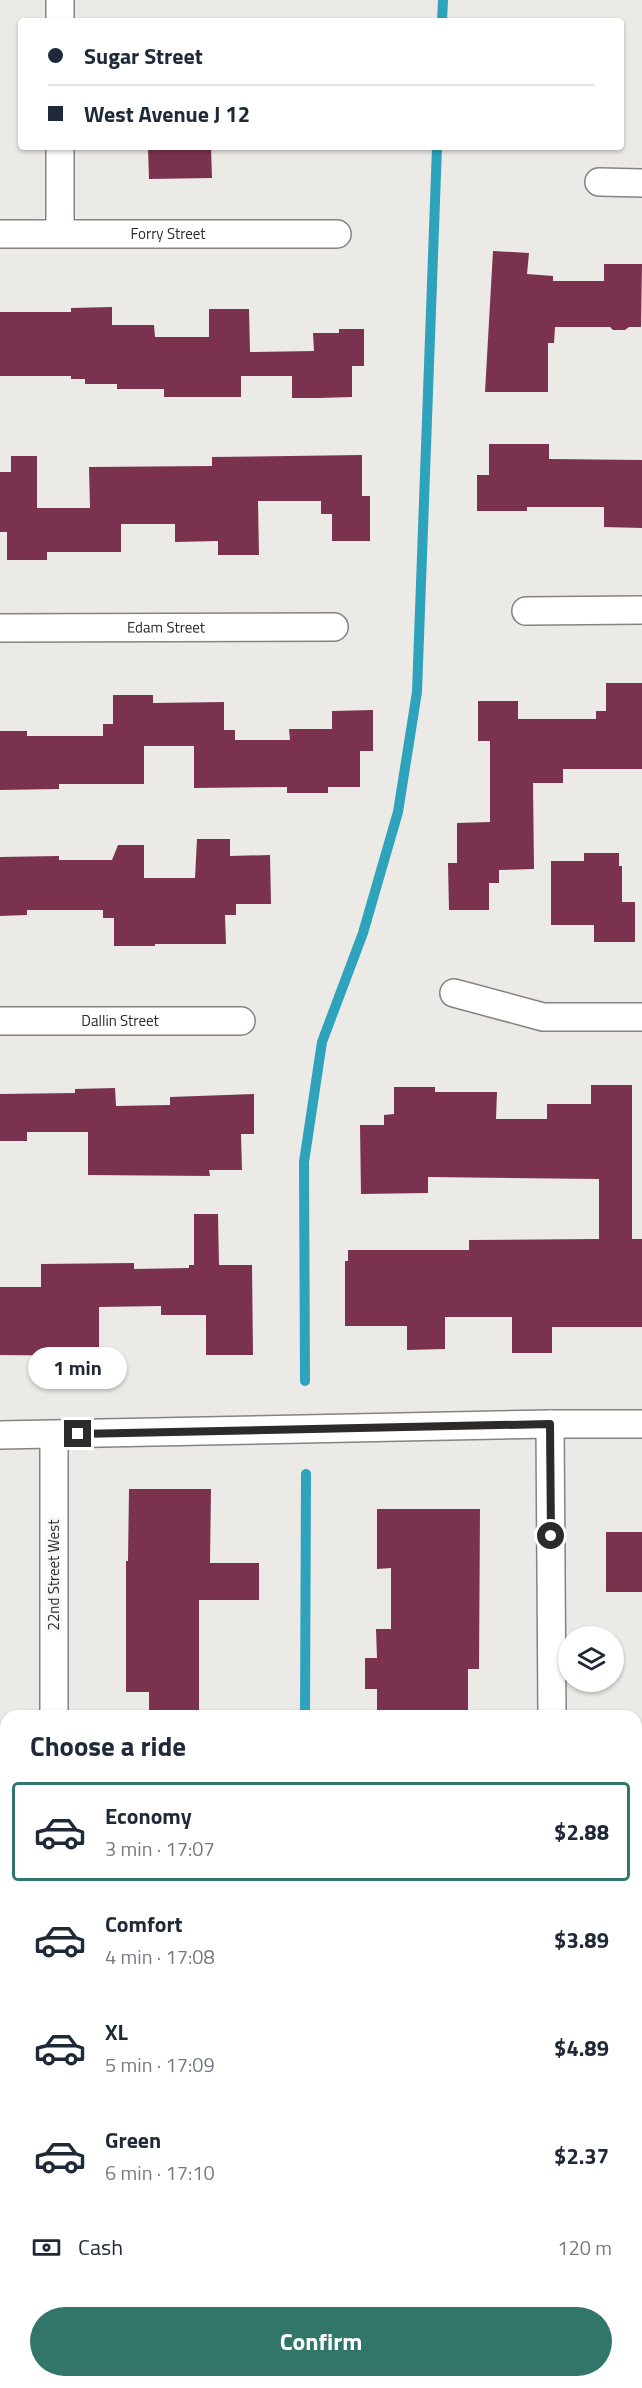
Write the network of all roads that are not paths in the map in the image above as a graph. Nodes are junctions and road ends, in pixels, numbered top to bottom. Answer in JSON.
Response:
{"nodes":[{"id":1,"x":60,"y":0,"type":"edge"},
{"id":2,"x":60,"y":18,"type":"edge"},
{"id":3,"x":60,"y":150,"type":"edge"},
{"id":4,"x":599,"y":182,"type":"dead end"},
{"id":5,"x":642,"y":183,"type":"edge"},
{"id":6,"x":60,"y":233,"type":"junction"},
{"id":7,"x":0,"y":234,"type":"edge"},
{"id":8,"x":337,"y":234,"type":"dead end"},
{"id":9,"x":642,"y":610,"type":"edge"},
{"id":10,"x":526,"y":611,"type":"dead end"},
{"id":11,"x":0,"y":627,"type":"edge"},
{"id":12,"x":334,"y":627,"type":"dead end"},
{"id":13,"x":454,"y":993,"type":"dead end"},
{"id":14,"x":642,"y":1017,"type":"edge"},
{"id":15,"x":0,"y":1021,"type":"edge"},
{"id":16,"x":241,"y":1021,"type":"dead end"},
{"id":17,"x":550,"y":1424,"type":"junction"},
{"id":18,"x":642,"y":1424,"type":"edge"},
{"id":19,"x":0,"y":1435,"type":"edge"},
{"id":20,"x":54,"y":1435,"type":"junction"},
{"id":21,"x":54,"y":1710,"type":"edge"},
{"id":22,"x":552,"y":1710,"type":"edge"}],
"edges":[{"from":1,"to":2,"type":"street"},
{"from":3,"to":6,"type":"street"},
{"from":4,"to":5,"type":"street"},
{"from":6,"to":7,"type":"street","name":"Forry Street"},
{"from":6,"to":8,"type":"street","name":"Forry Street"},
{"from":9,"to":10,"type":"street"},
{"from":11,"to":12,"type":"street","name":"Edam Street"},
{"from":13,"to":14,"type":"street"},
{"from":15,"to":16,"type":"street","name":"Dallin Street"},
{"from":17,"to":18,"type":"street"},
{"from":17,"to":20,"type":"street"},
{"from":17,"to":22,"type":"street"},
{"from":19,"to":20,"type":"street"},
{"from":20,"to":21,"type":"street","name":"22nd Street West"}]}
